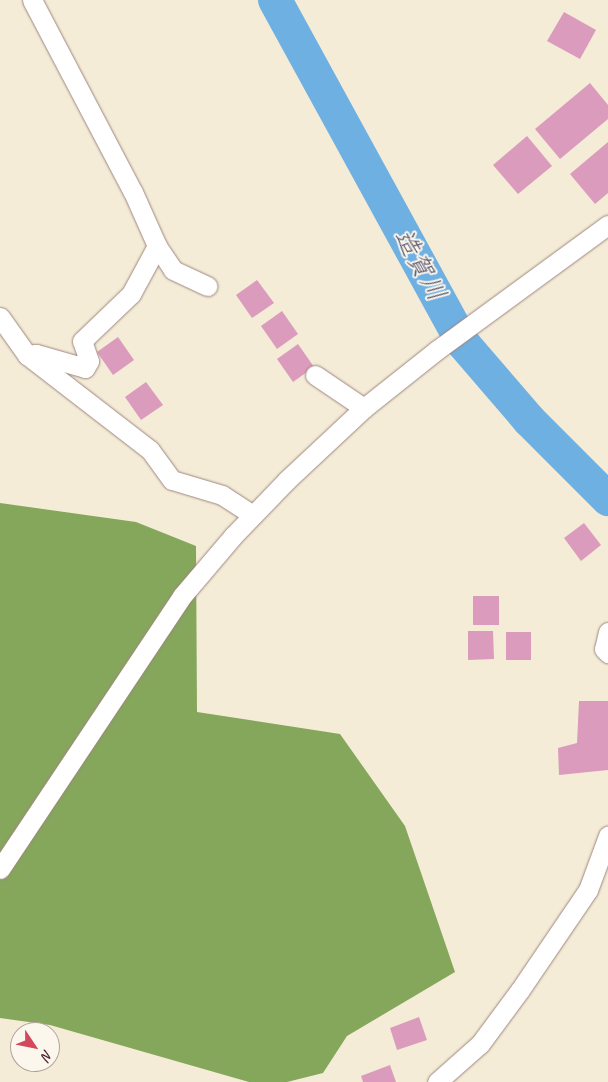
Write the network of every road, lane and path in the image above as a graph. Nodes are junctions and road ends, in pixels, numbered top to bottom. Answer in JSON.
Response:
{"nodes":[{"id":1,"x":32,"y":0,"type":"edge"},
{"id":2,"x":608,"y":225,"type":"edge"},
{"id":3,"x":158,"y":246,"type":"junction"},
{"id":4,"x":207,"y":286,"type":"dead end"},
{"id":5,"x":0,"y":317,"type":"edge"},
{"id":6,"x":27,"y":355,"type":"junction"},
{"id":7,"x":315,"y":376,"type":"dead end"},
{"id":8,"x":364,"y":408,"type":"junction"},
{"id":9,"x":253,"y":515,"type":"junction"},
{"id":10,"x":608,"y":632,"type":"edge"},
{"id":11,"x":608,"y":653,"type":"edge"},
{"id":12,"x":608,"y":836,"type":"edge"},
{"id":13,"x":0,"y":869,"type":"edge"},
{"id":14,"x":437,"y":1082,"type":"edge"}],
"edges":[{"from":1,"to":3,"type":"street"},
{"from":2,"to":8,"type":"street"},
{"from":3,"to":4,"type":"street"},
{"from":3,"to":6,"type":"street"},
{"from":5,"to":6,"type":"street"},
{"from":6,"to":9,"type":"street"},
{"from":7,"to":8,"type":"street"},
{"from":8,"to":9,"type":"street"},
{"from":9,"to":13,"type":"street"},
{"from":10,"to":11,"type":"street"},
{"from":12,"to":14,"type":"street"}]}
